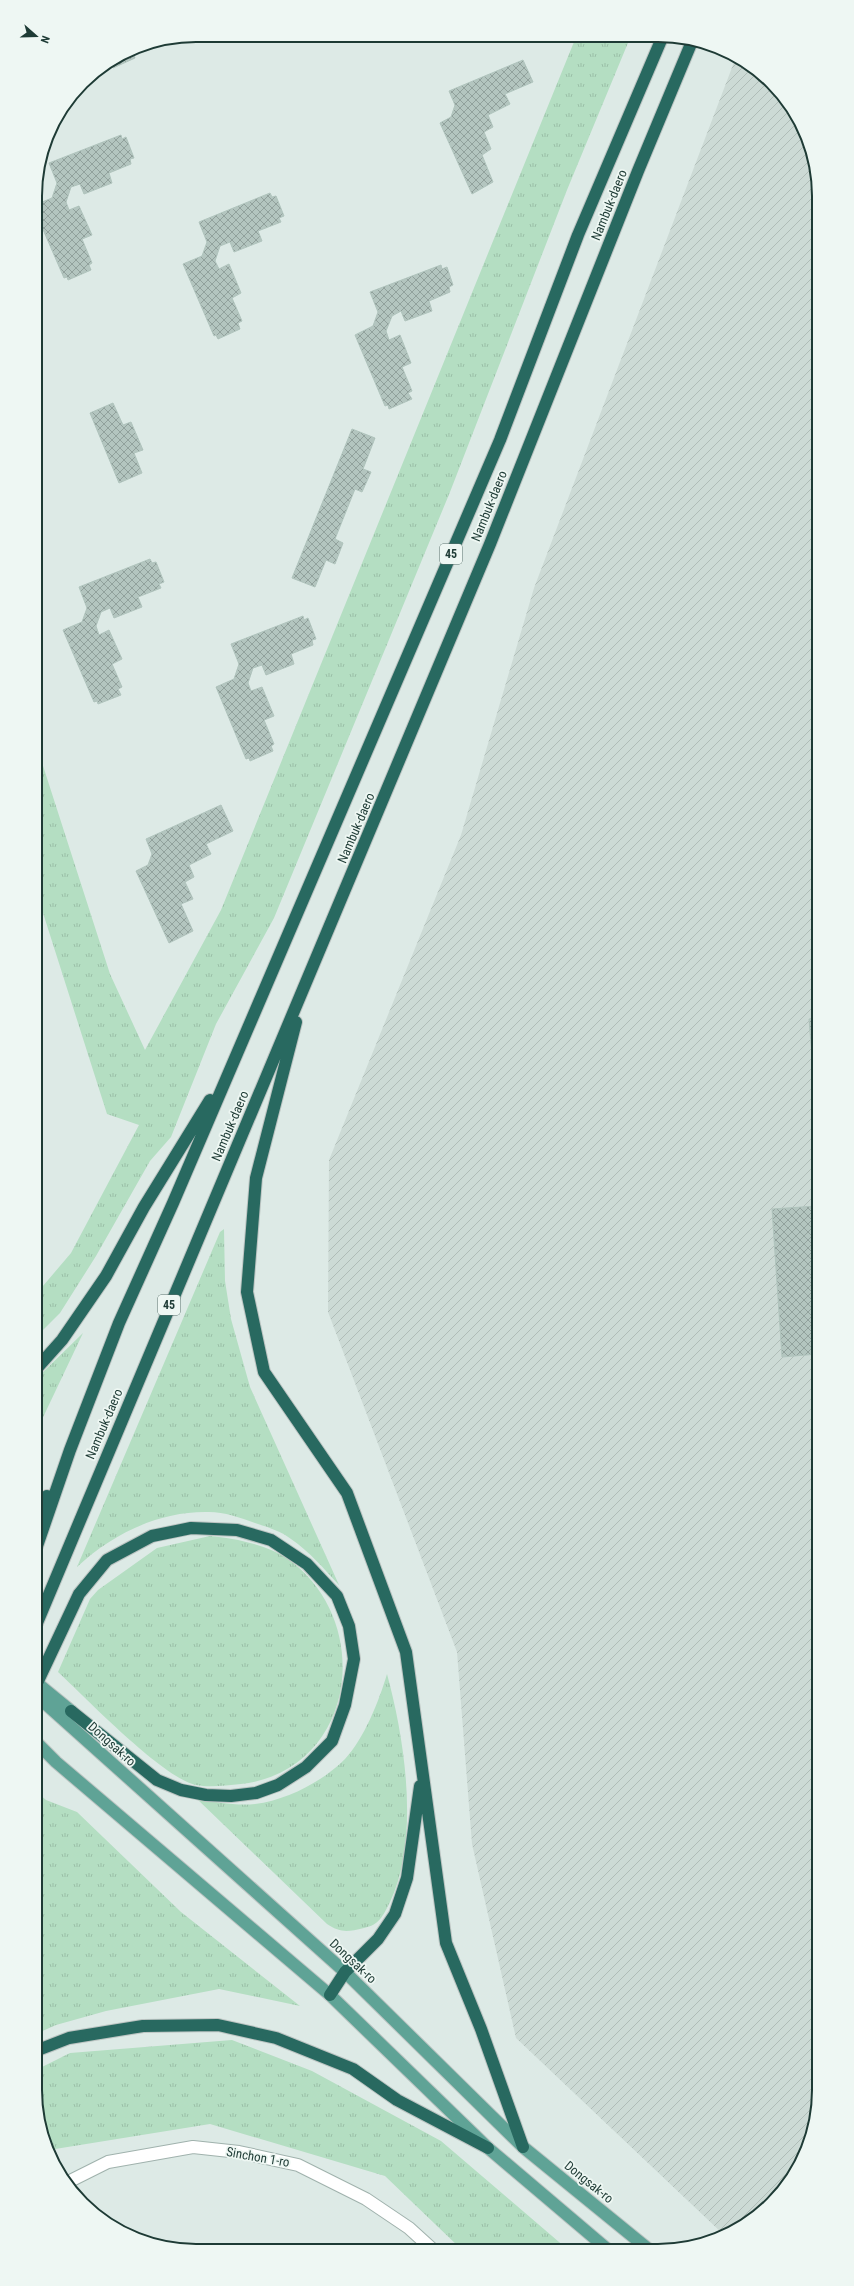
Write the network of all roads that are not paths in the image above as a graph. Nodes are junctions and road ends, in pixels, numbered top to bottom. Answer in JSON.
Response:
{"nodes":[{"id":1,"x":660,"y":42,"type":"edge"},
{"id":2,"x":690,"y":45,"type":"edge"},
{"id":3,"x":305,"y":988,"type":"junction"},
{"id":4,"x":231,"y":1067,"type":"junction"},
{"id":5,"x":42,"y":1362,"type":"edge"},
{"id":6,"x":70,"y":1450,"type":"junction"},
{"id":7,"x":42,"y":1507,"type":"edge"},
{"id":8,"x":42,"y":1531,"type":"edge"},
{"id":9,"x":42,"y":1611,"type":"edge"},
{"id":10,"x":42,"y":1673,"type":"edge"},
{"id":11,"x":42,"y":1687,"type":"edge"},
{"id":12,"x":42,"y":1700,"type":"edge"},
{"id":13,"x":68,"y":1717,"type":"junction"},
{"id":14,"x":42,"y":1748,"type":"edge"},
{"id":15,"x":422,"y":1765,"type":"junction"},
{"id":16,"x":345,"y":1972,"type":"junction"},
{"id":17,"x":330,"y":1995,"type":"junction"},
{"id":18,"x":42,"y":2048,"type":"edge"},
{"id":19,"x":523,"y":2147,"type":"junction"},
{"id":20,"x":488,"y":2148,"type":"junction"},
{"id":21,"x":71,"y":2180,"type":"edge"},
{"id":22,"x":427,"y":2244,"type":"edge"},
{"id":23,"x":601,"y":2244,"type":"edge"},
{"id":24,"x":642,"y":2244,"type":"edge"}],
"edges":[{"from":1,"to":4,"type":"highway","name":"Nambuk-daero","number":"45"},
{"from":2,"to":3,"type":"highway","name":"Nambuk-daero","number":"45"},
{"from":3,"to":9,"type":"highway","name":"Nambuk-daero","number":"45"},
{"from":3,"to":15,"type":"highway"},
{"from":4,"to":5,"type":"highway"},
{"from":4,"to":6,"type":"highway","name":"Nambuk-daero","number":"45"},
{"from":6,"to":7,"type":"highway"},
{"from":6,"to":8,"type":"highway","name":"Nambuk-daero","number":"45"},
{"from":10,"to":13,"type":"highway"},
{"from":11,"to":13,"type":"main road"},
{"from":12,"to":13,"type":"main road","name":"Dongsak-ro"},
{"from":13,"to":16,"type":"main road","name":"Dongsak-ro"},
{"from":14,"to":17,"type":"main road"},
{"from":15,"to":16,"type":"highway"},
{"from":15,"to":19,"type":"highway"},
{"from":16,"to":17,"type":"highway"},
{"from":16,"to":19,"type":"main road","name":"Dongsak-ro"},
{"from":17,"to":20,"type":"main road"},
{"from":18,"to":20,"type":"highway"},
{"from":19,"to":24,"type":"main road","name":"Dongsak-ro"},
{"from":20,"to":23,"type":"main road"},
{"from":21,"to":22,"type":"street","name":"Sinchon 1-ro"}]}
